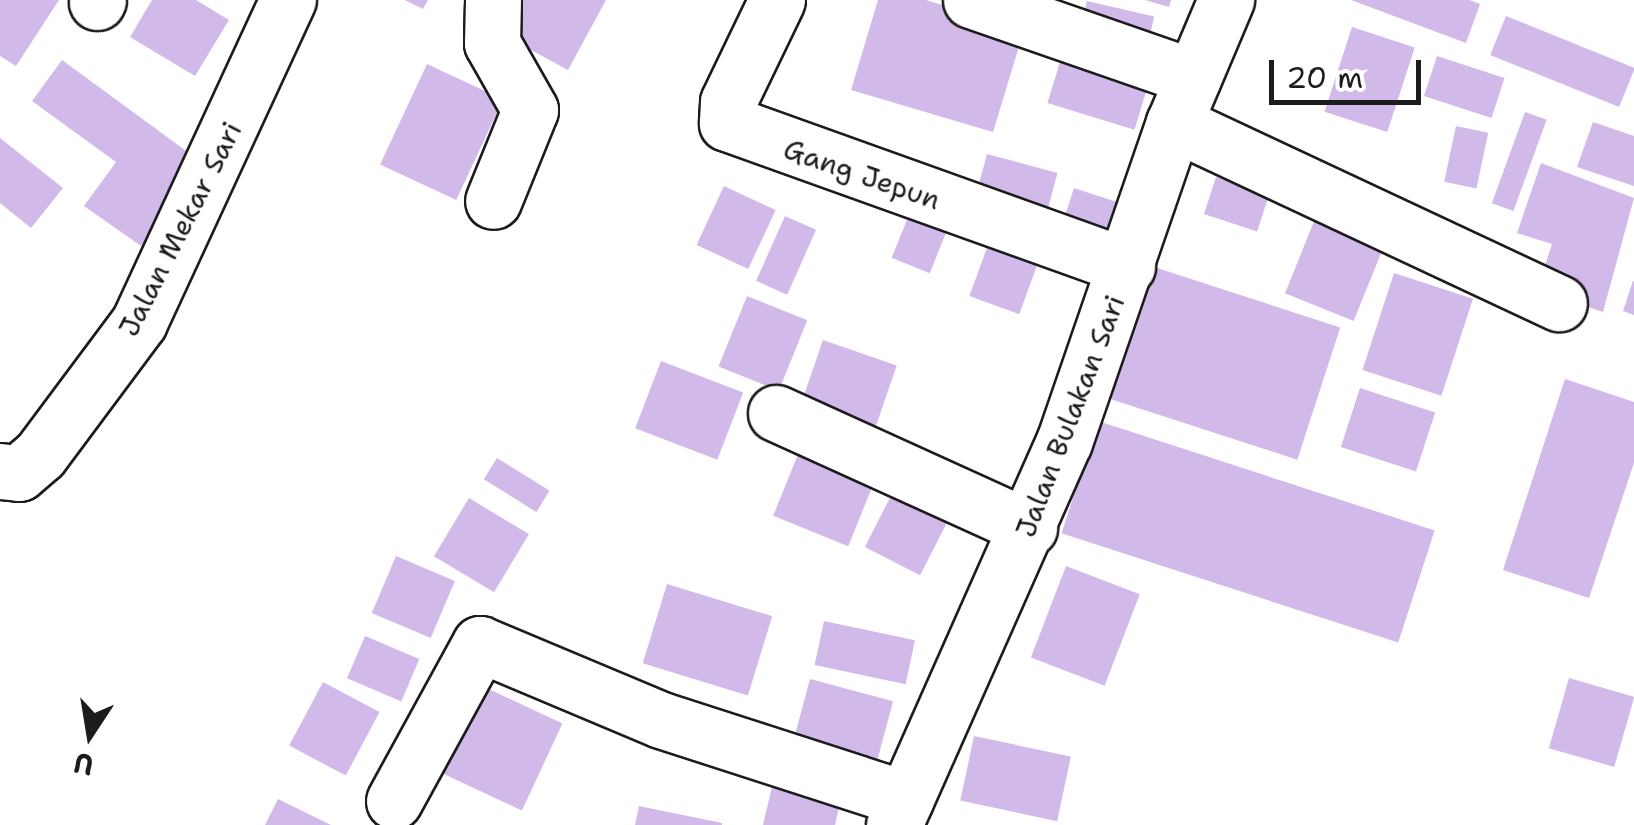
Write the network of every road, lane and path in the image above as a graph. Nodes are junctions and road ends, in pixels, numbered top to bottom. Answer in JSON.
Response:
{"nodes":[{"id":1,"x":288,"y":0,"type":"edge"},
{"id":2,"x":492,"y":0,"type":"edge"},
{"id":3,"x":777,"y":0,"type":"edge"},
{"id":4,"x":970,"y":0,"type":"edge"},
{"id":5,"x":1226,"y":0,"type":"edge"},
{"id":6,"x":1184,"y":100,"type":"junction"},
{"id":7,"x":493,"y":201,"type":"dead end"},
{"id":8,"x":1127,"y":266,"type":"junction"},
{"id":9,"x":1560,"y":303,"type":"dead end"},
{"id":10,"x":776,"y":413,"type":"dead end"},
{"id":11,"x":0,"y":471,"type":"edge"},
{"id":12,"x":1029,"y":528,"type":"junction"},
{"id":13,"x":394,"y":801,"type":"dead end"},
{"id":14,"x":900,"y":812,"type":"edge"}],
"edges":[{"from":1,"to":11,"type":"street","name":"Jalan Mekar Sari"},
{"from":2,"to":7,"type":"street"},
{"from":3,"to":8,"type":"street","name":"Gang Jepun"},
{"from":4,"to":6,"type":"street"},
{"from":5,"to":6,"type":"street","name":"Jalan Bulakan Sari"},
{"from":6,"to":8,"type":"street","name":"Jalan Bulakan Sari"},
{"from":6,"to":9,"type":"street"},
{"from":8,"to":12,"type":"street","name":"Jalan Bulakan Sari"},
{"from":10,"to":12,"type":"street"},
{"from":12,"to":14,"type":"street","name":"Jalan Bulakan Sari"},
{"from":13,"to":14,"type":"street"}]}
